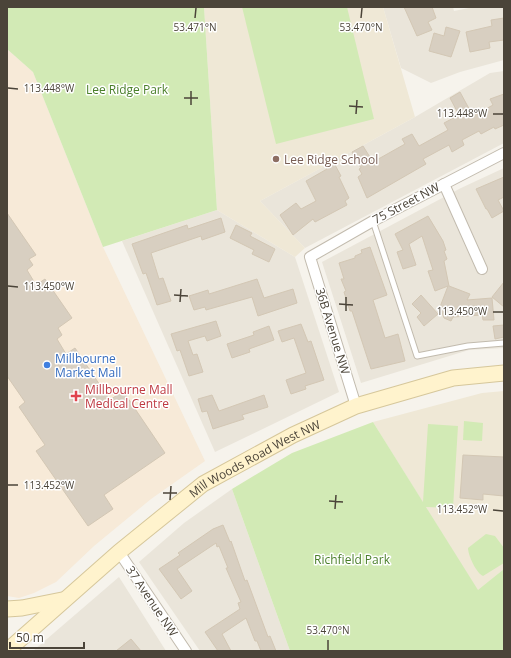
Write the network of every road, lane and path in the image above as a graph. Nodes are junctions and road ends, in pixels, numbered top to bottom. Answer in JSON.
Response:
{"nodes":[{"id":1,"x":504,"y":153,"type":"edge"},
{"id":2,"x":444,"y":184,"type":"junction"},
{"id":3,"x":372,"y":222,"type":"junction"},
{"id":4,"x":310,"y":256,"type":"joint"},
{"id":5,"x":482,"y":269,"type":"dead end"},
{"id":6,"x":504,"y":343,"type":"edge"},
{"id":7,"x":504,"y":373,"type":"edge"},
{"id":8,"x":356,"y":406,"type":"junction"},
{"id":9,"x":119,"y":552,"type":"junction"},
{"id":10,"x":63,"y":600,"type":"junction"},
{"id":11,"x":7,"y":609,"type":"edge"},
{"id":12,"x":8,"y":647,"type":"edge"},
{"id":13,"x":186,"y":651,"type":"edge"}],
"edges":[{"from":1,"to":2,"type":"street","name":"75 Street NW"},
{"from":2,"to":3,"type":"street","name":"75 Street NW"},
{"from":2,"to":5,"type":"street"},
{"from":3,"to":4,"type":"street","name":"75 Street NW"},
{"from":3,"to":6,"type":"lane"},
{"from":4,"to":8,"type":"street","name":"36B Avenue NW"},
{"from":7,"to":8,"type":"street","name":"Mill Woods Road West NW"},
{"from":8,"to":9,"type":"street","name":"Mill Woods Road West NW"},
{"from":9,"to":10,"type":"street","name":"Mill Woods Road West NW"},
{"from":9,"to":13,"type":"street","name":"37 Avenue NW"},
{"from":10,"to":11,"type":"street"},
{"from":10,"to":12,"type":"street","name":"Mill Woods Road West NW"}]}
